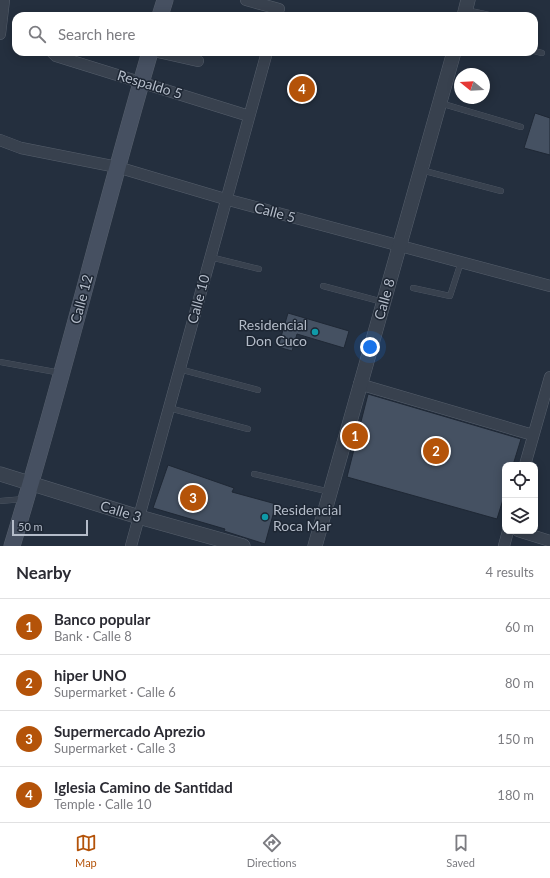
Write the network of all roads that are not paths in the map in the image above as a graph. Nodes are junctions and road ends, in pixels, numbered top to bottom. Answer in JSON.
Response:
{"nodes":[{"id":1,"x":4,"y":0,"type":"edge"},
{"id":2,"x":164,"y":0,"type":"edge"},
{"id":3,"x":246,"y":0,"type":"edge"},
{"id":4,"x":279,"y":8,"type":"edge"},
{"id":5,"x":466,"y":9,"type":"edge"},
{"id":6,"x":161,"y":12,"type":"edge"},
{"id":7,"x":478,"y":12,"type":"edge"},
{"id":8,"x":0,"y":34,"type":"edge"},
{"id":9,"x":538,"y":52,"type":"edge"},
{"id":10,"x":542,"y":53,"type":"dead end"},
{"id":11,"x":56,"y":56,"type":"edge"},
{"id":12,"x":149,"y":56,"type":"edge"},
{"id":13,"x":176,"y":56,"type":"edge"},
{"id":14,"x":266,"y":56,"type":"edge"},
{"id":15,"x":453,"y":56,"type":"edge"},
{"id":16,"x":198,"y":61,"type":"dead end"},
{"id":17,"x":141,"y":81,"type":"junction"},
{"id":18,"x":440,"y":102,"type":"junction"},
{"id":19,"x":249,"y":116,"type":"junction"},
{"id":20,"x":521,"y":127,"type":"dead end"},
{"id":21,"x":0,"y":140,"type":"edge"},
{"id":22,"x":117,"y":166,"type":"junction"},
{"id":23,"x":420,"y":170,"type":"junction"},
{"id":24,"x":501,"y":191,"type":"dead end"},
{"id":25,"x":225,"y":198,"type":"junction"},
{"id":26,"x":398,"y":246,"type":"junction"},
{"id":27,"x":210,"y":257,"type":"junction"},
{"id":28,"x":461,"y":262,"type":"junction"},
{"id":29,"x":259,"y":269,"type":"dead end"},
{"id":30,"x":323,"y":286,"type":"dead end"},
{"id":31,"x":550,"y":286,"type":"edge"},
{"id":32,"x":413,"y":288,"type":"dead end"},
{"id":33,"x":382,"y":302,"type":"junction"},
{"id":34,"x":0,"y":362,"type":"edge"},
{"id":35,"x":179,"y":369,"type":"junction"},
{"id":36,"x":61,"y":373,"type":"junction"},
{"id":37,"x":550,"y":377,"type":"edge"},
{"id":38,"x":360,"y":384,"type":"junction"},
{"id":39,"x":258,"y":390,"type":"dead end"},
{"id":40,"x":169,"y":408,"type":"junction"},
{"id":41,"x":248,"y":429,"type":"dead end"},
{"id":42,"x":533,"y":435,"type":"junction"},
{"id":43,"x":526,"y":462,"type":"edge"},
{"id":44,"x":0,"y":474,"type":"edge"},
{"id":45,"x":254,"y":474,"type":"dead end"},
{"id":46,"x":29,"y":491,"type":"junction"},
{"id":47,"x":330,"y":492,"type":"junction"},
{"id":48,"x":0,"y":501,"type":"edge"},
{"id":49,"x":139,"y":516,"type":"junction"},
{"id":50,"x":507,"y":534,"type":"edge"},
{"id":51,"x":528,"y":534,"type":"edge"},
{"id":52,"x":550,"y":541,"type":"edge"},
{"id":53,"x":12,"y":546,"type":"edge"},
{"id":54,"x":131,"y":546,"type":"edge"},
{"id":55,"x":243,"y":546,"type":"edge"},
{"id":56,"x":315,"y":546,"type":"edge"},
{"id":57,"x":504,"y":546,"type":"edge"}],
"edges":[{"from":1,"to":8,"type":"street"},
{"from":2,"to":6,"type":"main road"},
{"from":3,"to":4,"type":"street"},
{"from":5,"to":7,"type":"lane"},
{"from":9,"to":10,"type":"lane"},
{"from":11,"to":17,"type":"street","name":"Respaldo 5"},
{"from":12,"to":17,"type":"main road","name":"Calle 12"},
{"from":13,"to":16,"type":"street"},
{"from":14,"to":19,"type":"street","name":"Calle 10"},
{"from":15,"to":18,"type":"street","name":"Calle 8"},
{"from":17,"to":19,"type":"street","name":"Respaldo 5"},
{"from":17,"to":22,"type":"main road","name":"Calle 12"},
{"from":18,"to":20,"type":"lane"},
{"from":18,"to":23,"type":"street","name":"Calle 8"},
{"from":19,"to":25,"type":"street","name":"Calle 10"},
{"from":21,"to":22,"type":"street","name":"Calle 5"},
{"from":22,"to":25,"type":"street","name":"Calle 5"},
{"from":22,"to":36,"type":"main road","name":"Calle 12"},
{"from":23,"to":24,"type":"lane"},
{"from":23,"to":26,"type":"street","name":"Calle 8"},
{"from":25,"to":26,"type":"street","name":"Calle 5"},
{"from":25,"to":27,"type":"street","name":"Calle 10"},
{"from":26,"to":28,"type":"street","name":"Calle 5"},
{"from":26,"to":33,"type":"street","name":"Calle 8"},
{"from":27,"to":29,"type":"lane"},
{"from":27,"to":35,"type":"street","name":"Calle 10"},
{"from":28,"to":31,"type":"street","name":"Calle 5"},
{"from":28,"to":32,"type":"lane"},
{"from":30,"to":33,"type":"lane"},
{"from":33,"to":38,"type":"street","name":"Calle 8"},
{"from":34,"to":36,"type":"lane"},
{"from":35,"to":39,"type":"lane"},
{"from":35,"to":40,"type":"street","name":"Calle 10"},
{"from":36,"to":46,"type":"main road","name":"Calle 12"},
{"from":37,"to":42,"type":"street"},
{"from":38,"to":42,"type":"street"},
{"from":38,"to":47,"type":"street","name":"Calle 8"},
{"from":40,"to":41,"type":"lane"},
{"from":40,"to":49,"type":"street","name":"Calle 10"},
{"from":42,"to":43,"type":"street"},
{"from":44,"to":46,"type":"street","name":"Calle 3"},
{"from":45,"to":47,"type":"lane"},
{"from":46,"to":48,"type":"lane"},
{"from":46,"to":49,"type":"street","name":"Calle 3"},
{"from":46,"to":53,"type":"main road","name":"Calle 12"},
{"from":47,"to":56,"type":"street","name":"Calle 8"},
{"from":49,"to":54,"type":"street","name":"Calle 10"},
{"from":49,"to":55,"type":"street","name":"Calle 3"},
{"from":50,"to":57,"type":"street"},
{"from":51,"to":52,"type":"street"}]}
